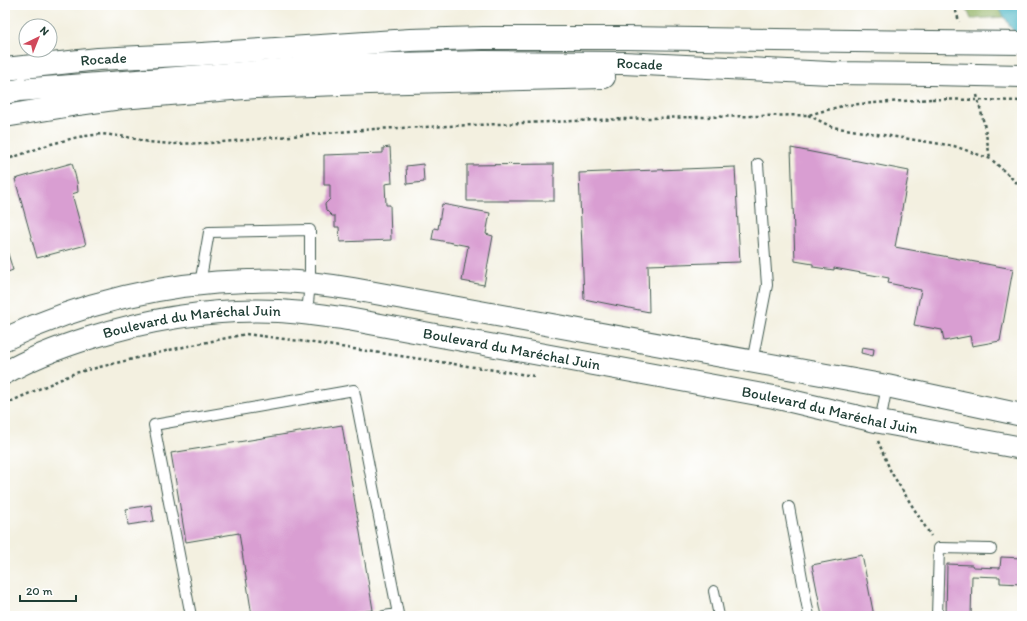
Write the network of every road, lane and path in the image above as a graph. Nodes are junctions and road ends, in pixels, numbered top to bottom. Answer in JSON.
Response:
{"nodes":[{"id":1,"x":1022,"y":43,"type":"edge"},
{"id":2,"x":5,"y":69,"type":"edge"},
{"id":3,"x":830,"y":73,"type":"junction"},
{"id":4,"x":1022,"y":76,"type":"edge"},
{"id":5,"x":5,"y":93,"type":"edge"},
{"id":6,"x":1022,"y":101,"type":"edge"},
{"id":7,"x":808,"y":115,"type":"junction"},
{"id":8,"x":5,"y":116,"type":"edge"},
{"id":9,"x":5,"y":160,"type":"edge"},
{"id":10,"x":758,"y":164,"type":"dead end"},
{"id":11,"x":1022,"y":189,"type":"edge"},
{"id":12,"x":310,"y":283,"type":"junction"},
{"id":13,"x":200,"y":284,"type":"junction"},
{"id":14,"x":307,"y":313,"type":"junction"},
{"id":15,"x":5,"y":339,"type":"edge"},
{"id":16,"x":752,"y":362,"type":"junction"},
{"id":17,"x":5,"y":373,"type":"edge"},
{"id":18,"x":539,"y":376,"type":"dead end"},
{"id":19,"x":887,"y":386,"type":"junction"},
{"id":20,"x":5,"y":404,"type":"edge"},
{"id":21,"x":1022,"y":415,"type":"edge"},
{"id":22,"x":878,"y":429,"type":"junction"},
{"id":23,"x":1022,"y":448,"type":"edge"},
{"id":24,"x":789,"y":507,"type":"dead end"},
{"id":25,"x":939,"y":548,"type":"junction"},
{"id":26,"x":991,"y":549,"type":"dead end"},
{"id":27,"x":714,"y":591,"type":"dead end"},
{"id":28,"x":191,"y":616,"type":"edge"},
{"id":29,"x":384,"y":616,"type":"edge"},
{"id":30,"x":718,"y":616,"type":"edge"},
{"id":31,"x":809,"y":616,"type":"edge"},
{"id":32,"x":937,"y":616,"type":"edge"}],
"edges":[{"from":1,"to":2,"type":"main road","name":"Rocade","bridge":true},
{"from":3,"to":4,"type":"main road","name":"Rocade","bridge":true},
{"from":3,"to":5,"type":"main road","name":"Rocade"},
{"from":3,"to":8,"type":"main road"},
{"from":6,"to":7,"type":"path","bridge":true},
{"from":7,"to":9,"type":"path"},
{"from":7,"to":11,"type":"path"},
{"from":10,"to":16,"type":"lane"},
{"from":12,"to":13,"type":"main road","name":"Boulevard du Maréchal Juin"},
{"from":12,"to":13,"type":"lane"},
{"from":12,"to":14,"type":"lane"},
{"from":12,"to":16,"type":"main road","name":"Boulevard du Maréchal Juin"},
{"from":13,"to":15,"type":"main road","name":"Boulevard du Maréchal Juin"},
{"from":14,"to":17,"type":"main road","name":"Boulevard du Maréchal Juin"},
{"from":14,"to":22,"type":"main road","name":"Boulevard du Maréchal Juin"},
{"from":16,"to":19,"type":"main road","name":"Boulevard du Maréchal Juin"},
{"from":18,"to":20,"type":"path"},
{"from":19,"to":21,"type":"main road","name":"Boulevard du Maréchal Juin"},
{"from":19,"to":22,"type":"lane"},
{"from":22,"to":23,"type":"main road","name":"Boulevard du Maréchal Juin"},
{"from":22,"to":25,"type":"path"},
{"from":24,"to":31,"type":"lane"},
{"from":25,"to":26,"type":"lane"},
{"from":25,"to":32,"type":"lane"},
{"from":27,"to":30,"type":"lane"},
{"from":28,"to":29,"type":"lane"}]}
